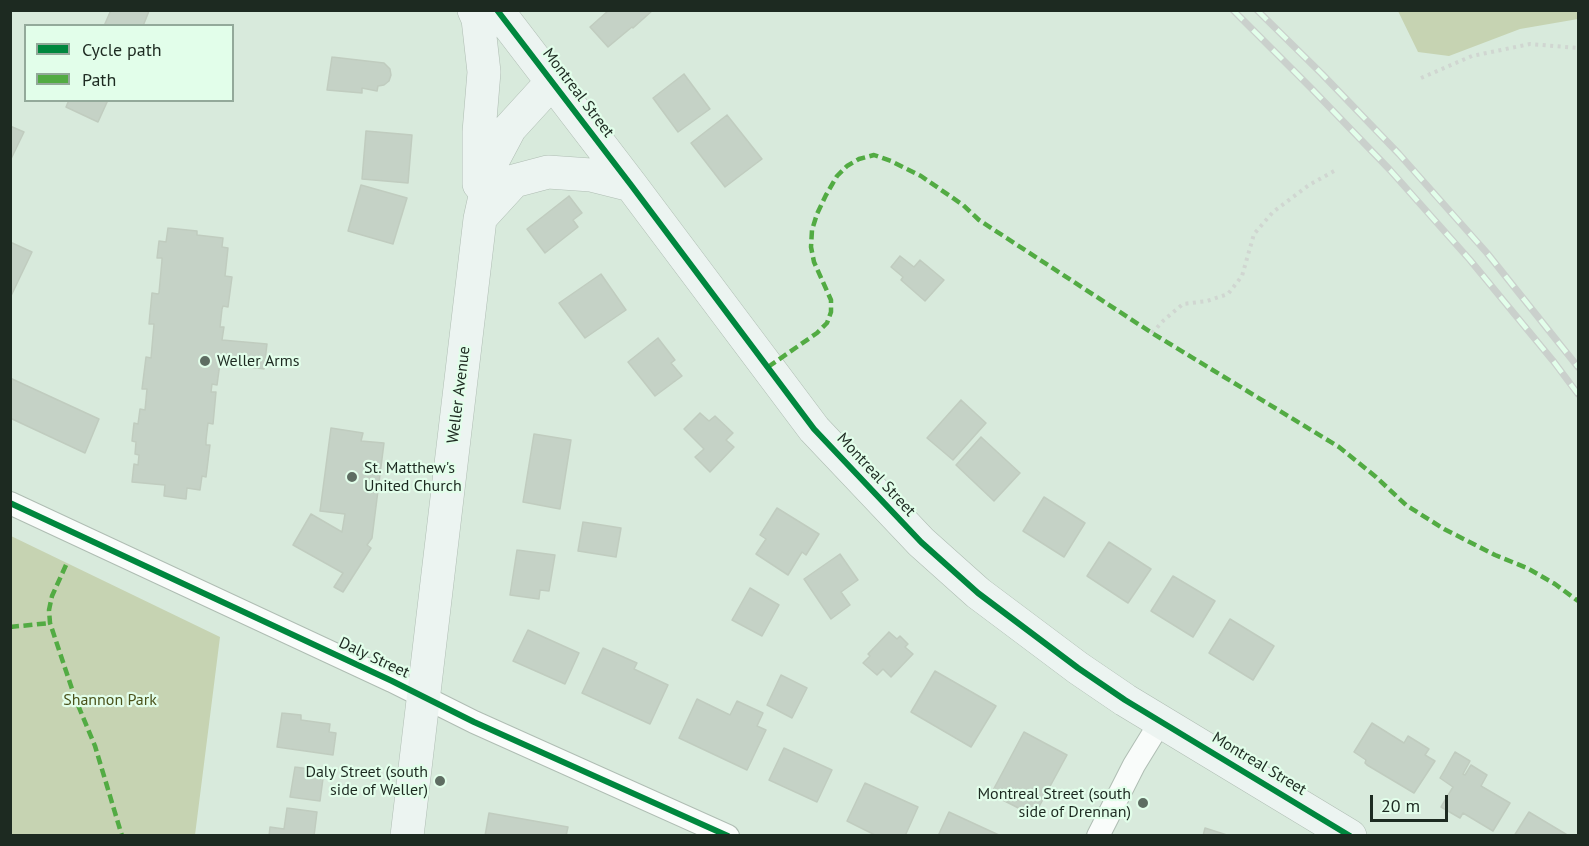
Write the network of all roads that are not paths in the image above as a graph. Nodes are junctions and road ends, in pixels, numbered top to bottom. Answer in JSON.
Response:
{"nodes":[{"id":1,"x":474,"y":10,"type":"edge"},
{"id":2,"x":497,"y":10,"type":"edge"},
{"id":3,"x":552,"y":82,"type":"junction"},
{"id":4,"x":631,"y":185,"type":"junction"},
{"id":5,"x":480,"y":219,"type":"junction"},
{"id":6,"x":10,"y":503,"type":"edge"},
{"id":7,"x":423,"y":696,"type":"junction"},
{"id":8,"x":1161,"y":721,"type":"junction"},
{"id":9,"x":407,"y":836,"type":"edge"},
{"id":10,"x":728,"y":836,"type":"edge"},
{"id":11,"x":1098,"y":836,"type":"edge"},
{"id":12,"x":1350,"y":836,"type":"edge"}],
"edges":[{"from":1,"to":5,"type":"main road"},
{"from":2,"to":3,"type":"main road","name":"Montreal Street"},
{"from":3,"to":4,"type":"main road","name":"Montreal Street"},
{"from":3,"to":5,"type":"main road","name":"Weller Avenue"},
{"from":4,"to":5,"type":"main road"},
{"from":4,"to":8,"type":"main road","name":"Montreal Street"},
{"from":5,"to":7,"type":"main road","name":"Weller Avenue"},
{"from":6,"to":7,"type":"street","name":"Daly Street"},
{"from":7,"to":9,"type":"main road","name":"Weller Avenue"},
{"from":7,"to":10,"type":"street","name":"Daly Street"},
{"from":8,"to":11,"type":"street"},
{"from":8,"to":12,"type":"main road","name":"Montreal Street"}]}
